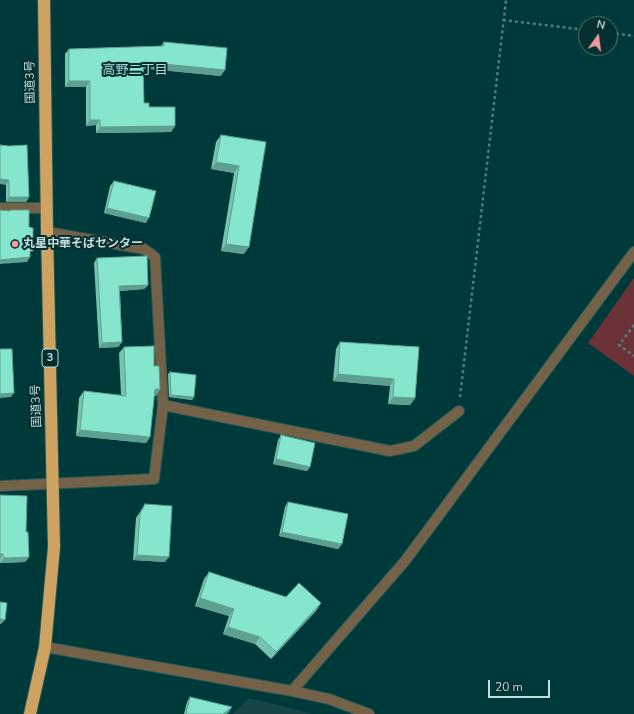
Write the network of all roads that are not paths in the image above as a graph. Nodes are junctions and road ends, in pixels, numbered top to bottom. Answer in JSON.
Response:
{"nodes":[{"id":1,"x":44,"y":0,"type":"edge"},
{"id":2,"x":0,"y":208,"type":"edge"},
{"id":3,"x":46,"y":208,"type":"junction"},
{"id":4,"x":47,"y":232,"type":"junction"},
{"id":5,"x":634,"y":252,"type":"edge"},
{"id":6,"x":163,"y":405,"type":"junction"},
{"id":7,"x":459,"y":411,"type":"road end"},
{"id":8,"x":53,"y":483,"type":"junction"},
{"id":9,"x":0,"y":486,"type":"edge"},
{"id":10,"x":46,"y":647,"type":"junction"},
{"id":11,"x":292,"y":691,"type":"junction"},
{"id":12,"x":30,"y":714,"type":"edge"},
{"id":13,"x":369,"y":714,"type":"edge"}],
"edges":[{"from":1,"to":3,"type":"highway","name":"国道3号","number":"3"},
{"from":2,"to":3,"type":"street"},
{"from":3,"to":4,"type":"highway","name":"国道3号","number":"3"},
{"from":4,"to":6,"type":"street"},
{"from":4,"to":8,"type":"highway","name":"国道3号","number":"3"},
{"from":5,"to":11,"type":"street"},
{"from":6,"to":7,"type":"street"},
{"from":6,"to":8,"type":"street"},
{"from":8,"to":9,"type":"street"},
{"from":8,"to":10,"type":"highway","name":"国道3号","number":"3"},
{"from":10,"to":11,"type":"street"},
{"from":10,"to":12,"type":"highway","name":"国道3号","number":"3"},
{"from":11,"to":13,"type":"street"}]}
